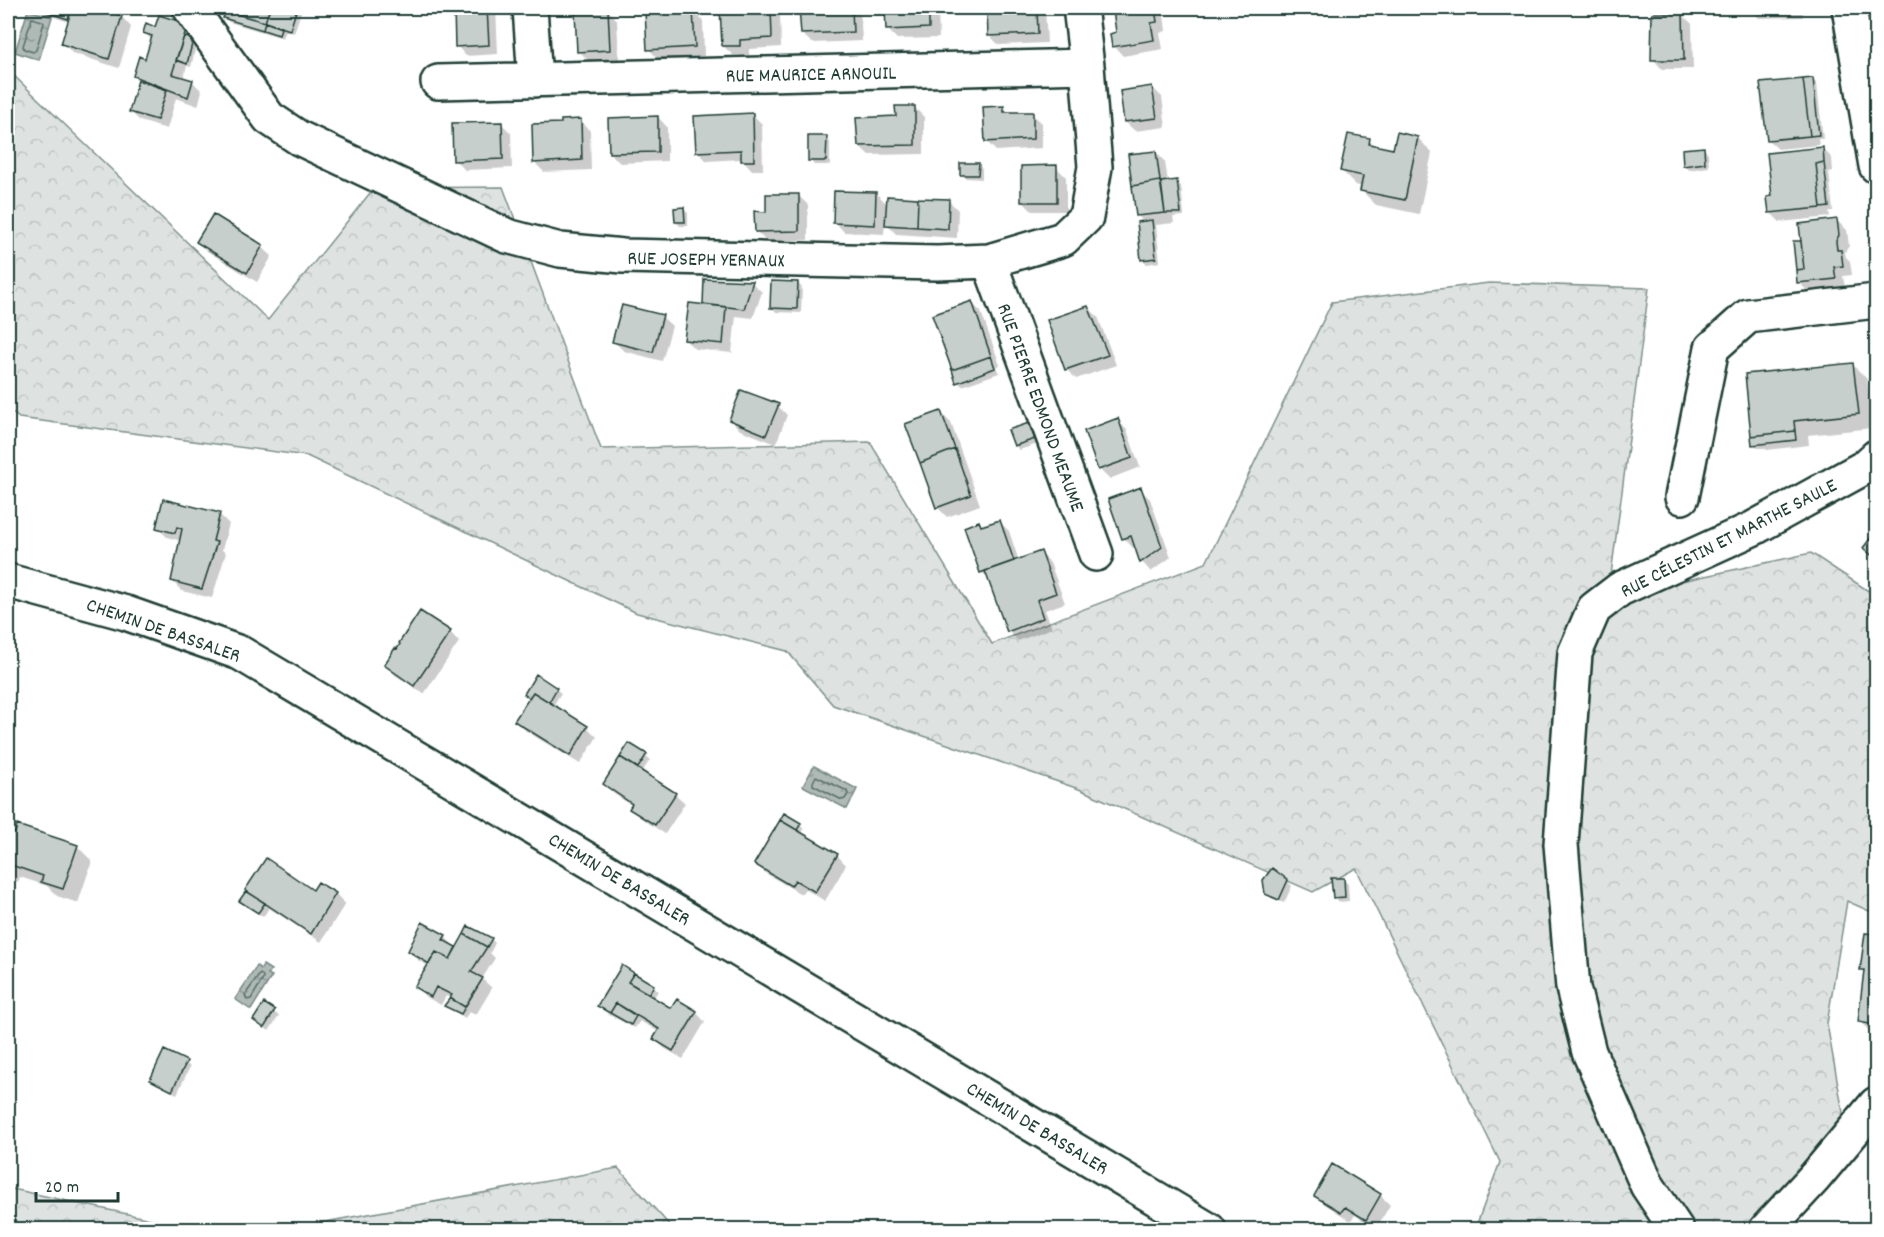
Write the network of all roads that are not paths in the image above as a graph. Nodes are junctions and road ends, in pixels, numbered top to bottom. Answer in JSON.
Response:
{"nodes":[{"id":1,"x":190,"y":8,"type":"edge"},
{"id":2,"x":530,"y":8,"type":"edge"},
{"id":3,"x":1082,"y":8,"type":"edge"},
{"id":4,"x":1848,"y":8,"type":"edge"},
{"id":5,"x":1087,"y":66,"type":"junction"},
{"id":6,"x":535,"y":80,"type":"junction"},
{"id":7,"x":438,"y":82,"type":"dead end"},
{"id":8,"x":1876,"y":166,"type":"edge"},
{"id":9,"x":989,"y":261,"type":"junction"},
{"id":10,"x":1876,"y":301,"type":"edge"},
{"id":11,"x":1871,"y":462,"type":"edge"},
{"id":12,"x":1682,"y":497,"type":"dead end"},
{"id":13,"x":1095,"y":554,"type":"dead end"},
{"id":14,"x":8,"y":581,"type":"edge"},
{"id":15,"x":1876,"y":1104,"type":"edge"},
{"id":16,"x":1209,"y":1230,"type":"edge"},
{"id":17,"x":1677,"y":1230,"type":"edge"},
{"id":18,"x":1766,"y":1230,"type":"edge"}],
"edges":[{"from":1,"to":9,"type":"street","name":"RUE JOSEPH YERNAUX"},
{"from":2,"to":6,"type":"street"},
{"from":3,"to":5,"type":"street","name":"RUE JOSEPH YERNAUX"},
{"from":4,"to":8,"type":"street"},
{"from":5,"to":6,"type":"street","name":"RUE MAURICE ARNOUIL"},
{"from":5,"to":9,"type":"street","name":"RUE JOSEPH YERNAUX"},
{"from":6,"to":7,"type":"street","name":"RUE MAURICE ARNOUIL"},
{"from":9,"to":13,"type":"street","name":"RUE PIERRE EDMOND MEAUME"},
{"from":10,"to":12,"type":"street"},
{"from":11,"to":17,"type":"street","name":"RUE CÉLESTIN ET MARTHE SAULE"},
{"from":14,"to":16,"type":"street","name":"CHEMIN DE BASSALER"},
{"from":15,"to":18,"type":"street"}]}
